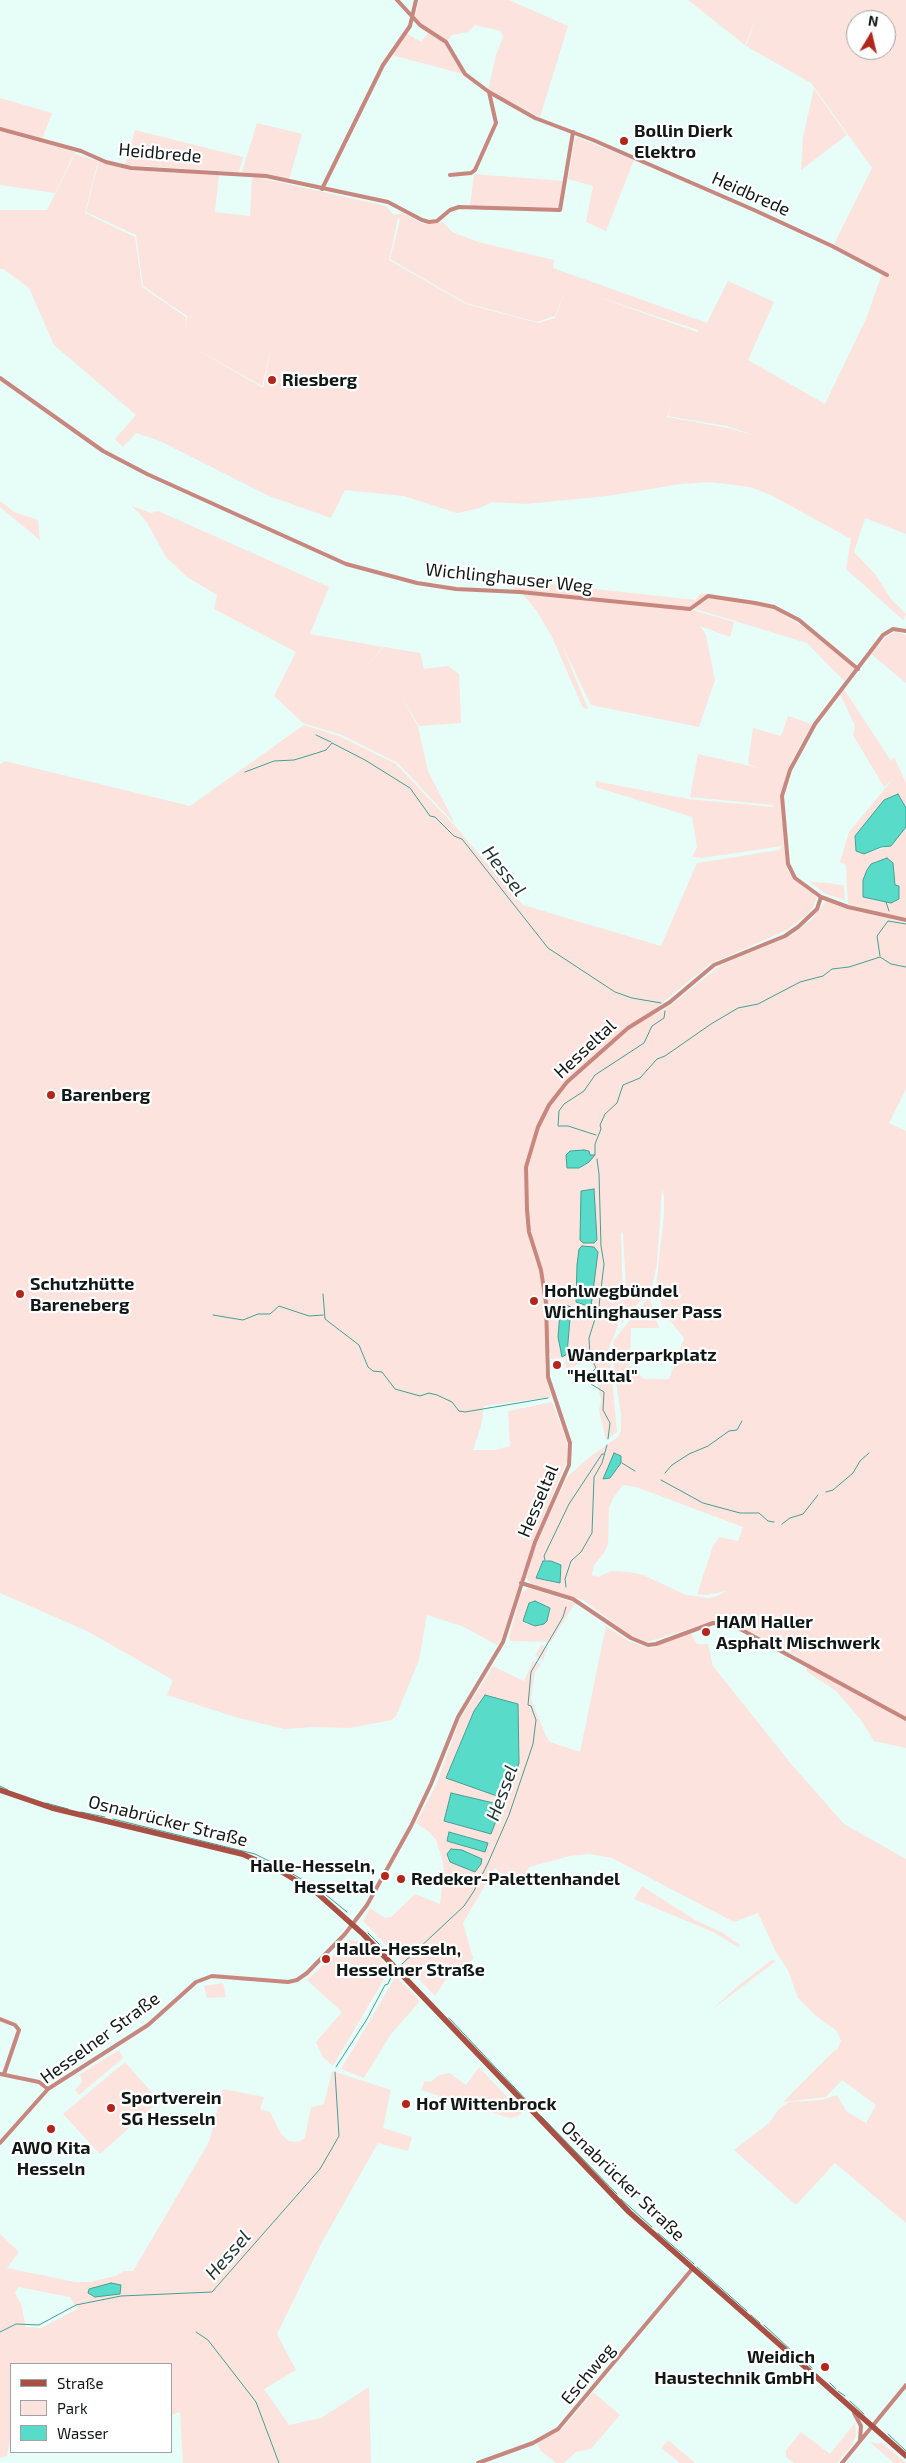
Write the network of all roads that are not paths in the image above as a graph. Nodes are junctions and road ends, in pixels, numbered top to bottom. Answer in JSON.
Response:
{"nodes":[{"id":1,"x":397,"y":0,"type":"edge"},
{"id":2,"x":416,"y":0,"type":"edge"},
{"id":3,"x":413,"y":14,"type":"junction"},
{"id":4,"x":489,"y":92,"type":"junction"},
{"id":5,"x":0,"y":129,"type":"edge"},
{"id":6,"x":573,"y":132,"type":"junction"},
{"id":7,"x":450,"y":175,"type":"dead end"},
{"id":8,"x":322,"y":188,"type":"junction"},
{"id":9,"x":887,"y":275,"type":"dead end"},
{"id":10,"x":0,"y":378,"type":"edge"},
{"id":11,"x":906,"y":631,"type":"edge"},
{"id":12,"x":858,"y":669,"type":"junction"},
{"id":13,"x":821,"y":897,"type":"junction"},
{"id":14,"x":906,"y":920,"type":"edge"},
{"id":15,"x":522,"y":1583,"type":"junction"},
{"id":16,"x":906,"y":1719,"type":"edge"},
{"id":17,"x":0,"y":1790,"type":"edge"},
{"id":18,"x":354,"y":1924,"type":"junction"},
{"id":19,"x":0,"y":2018,"type":"edge"},
{"id":20,"x":2,"y":2074,"type":"edge"},
{"id":21,"x":48,"y":2089,"type":"junction"},
{"id":22,"x":0,"y":2143,"type":"edge"},
{"id":23,"x":693,"y":2268,"type":"junction"},
{"id":24,"x":906,"y":2385,"type":"edge"},
{"id":25,"x":852,"y":2409,"type":"junction"},
{"id":26,"x":872,"y":2427,"type":"junction"},
{"id":27,"x":860,"y":2441,"type":"junction"},
{"id":28,"x":906,"y":2456,"type":"edge"},
{"id":29,"x":478,"y":2463,"type":"edge"},
{"id":30,"x":842,"y":2463,"type":"edge"}],
"edges":[{"from":1,"to":3,"type":"street","name":"Heidbrede"},
{"from":2,"to":3,"type":"street"},
{"from":3,"to":4,"type":"street","name":"Heidbrede"},
{"from":3,"to":8,"type":"street"},
{"from":4,"to":6,"type":"street","name":"Heidbrede"},
{"from":4,"to":7,"type":"street"},
{"from":5,"to":8,"type":"street","name":"Heidbrede"},
{"from":6,"to":8,"type":"street","name":"Heidbrede"},
{"from":6,"to":9,"type":"street","name":"Heidbrede"},
{"from":10,"to":12,"type":"street","name":"Wichlinghauser Weg"},
{"from":11,"to":12,"type":"street"},
{"from":12,"to":13,"type":"street"},
{"from":13,"to":14,"type":"street"},
{"from":13,"to":15,"type":"street","name":"Hesseltal"},
{"from":15,"to":16,"type":"street"},
{"from":15,"to":18,"type":"street","name":"Hesseltal"},
{"from":17,"to":18,"type":"main road","name":"Osnabrücker Straße"},
{"from":18,"to":21,"type":"street","name":"Hesselner Straße"},
{"from":18,"to":23,"type":"main road","name":"Osnabrücker Straße"},
{"from":19,"to":20,"type":"street"},
{"from":20,"to":21,"type":"street"},
{"from":21,"to":22,"type":"street","name":"Hesselner Straße"},
{"from":23,"to":25,"type":"main road","name":"Osnabrücker Straße"},
{"from":23,"to":29,"type":"street","name":"Eschweg"},
{"from":24,"to":26,"type":"street"},
{"from":25,"to":26,"type":"main road","name":"Osnabrücker Straße"},
{"from":25,"to":27,"type":"street"},
{"from":26,"to":27,"type":"street"},
{"from":26,"to":28,"type":"main road","name":"Osnabrücker Straße"},
{"from":27,"to":30,"type":"street"}]}
